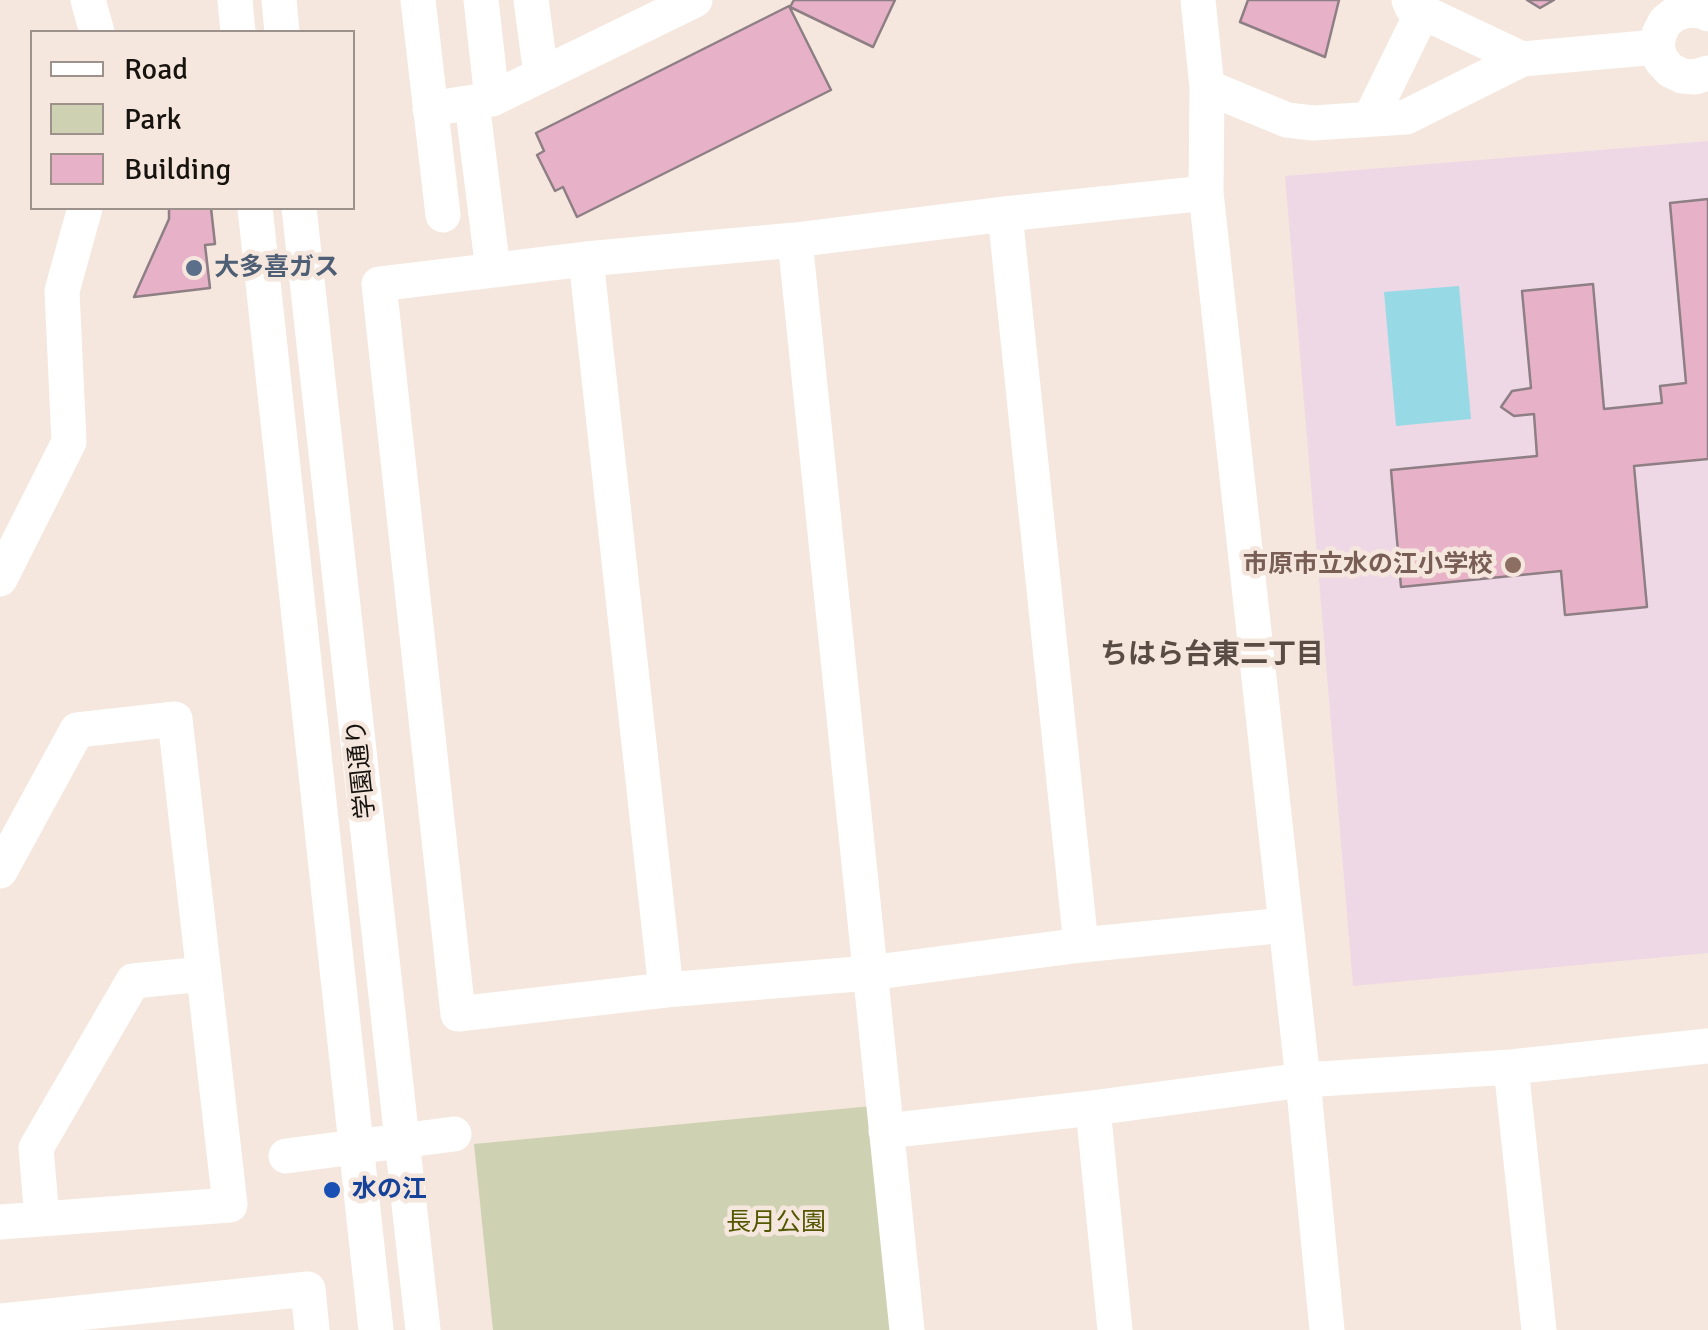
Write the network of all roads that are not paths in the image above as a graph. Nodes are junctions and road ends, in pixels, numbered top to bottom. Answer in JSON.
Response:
{"nodes":[{"id":1,"x":88,"y":0,"type":"edge"},
{"id":2,"x":235,"y":0,"type":"edge"},
{"id":3,"x":279,"y":0,"type":"edge"},
{"id":4,"x":418,"y":0,"type":"edge"},
{"id":5,"x":481,"y":0,"type":"edge"},
{"id":6,"x":531,"y":0,"type":"edge"},
{"id":7,"x":694,"y":0,"type":"edge"},
{"id":8,"x":1198,"y":0,"type":"edge"},
{"id":9,"x":1416,"y":6,"type":"edge"},
{"id":10,"x":1705,"y":8,"type":"edge"},
{"id":11,"x":96,"y":30,"type":"edge"},
{"id":12,"x":238,"y":30,"type":"edge"},
{"id":13,"x":282,"y":30,"type":"edge"},
{"id":14,"x":1658,"y":47,"type":"junction"},
{"id":15,"x":1522,"y":58,"type":"junction"},
{"id":16,"x":1708,"y":73,"type":"edge"},
{"id":17,"x":541,"y":75,"type":"junction"},
{"id":18,"x":1206,"y":87,"type":"junction"},
{"id":19,"x":482,"y":101,"type":"junction"},
{"id":20,"x":430,"y":109,"type":"junction"},
{"id":21,"x":1370,"y":120,"type":"junction"},
{"id":22,"x":1206,"y":193,"type":"junction"},
{"id":23,"x":84,"y":210,"type":"edge"},
{"id":24,"x":256,"y":210,"type":"edge"},
{"id":25,"x":299,"y":210,"type":"edge"},
{"id":26,"x":1005,"y":214,"type":"junction"},
{"id":27,"x":443,"y":215,"type":"dead end"},
{"id":28,"x":795,"y":240,"type":"junction"},
{"id":29,"x":586,"y":258,"type":"junction"},
{"id":30,"x":493,"y":270,"type":"junction"},
{"id":31,"x":0,"y":579,"type":"edge"},
{"id":32,"x":0,"y":870,"type":"edge"},
{"id":33,"x":1286,"y":925,"type":"junction"},
{"id":34,"x":1080,"y":945,"type":"junction"},
{"id":35,"x":204,"y":974,"type":"junction"},
{"id":36,"x":869,"y":974,"type":"junction"},
{"id":37,"x":666,"y":990,"type":"junction"},
{"id":38,"x":1708,"y":1046,"type":"edge"},
{"id":39,"x":1511,"y":1066,"type":"junction"},
{"id":40,"x":1304,"y":1080,"type":"junction"},
{"id":41,"x":1093,"y":1108,"type":"junction"},
{"id":42,"x":886,"y":1131,"type":"junction"},
{"id":43,"x":454,"y":1134,"type":"dead end"},
{"id":44,"x":286,"y":1156,"type":"dead end"},
{"id":45,"x":42,"y":1219,"type":"junction"},
{"id":46,"x":0,"y":1222,"type":"edge"},
{"id":47,"x":0,"y":1322,"type":"edge"},
{"id":48,"x":73,"y":1322,"type":"edge"},
{"id":49,"x":312,"y":1330,"type":"edge"},
{"id":50,"x":376,"y":1330,"type":"edge"},
{"id":51,"x":424,"y":1330,"type":"edge"},
{"id":52,"x":907,"y":1330,"type":"edge"},
{"id":53,"x":1114,"y":1330,"type":"edge"},
{"id":54,"x":1327,"y":1330,"type":"edge"},
{"id":55,"x":1539,"y":1330,"type":"edge"}],
"edges":[{"from":1,"to":11,"type":"street"},
{"from":2,"to":12,"type":"street"},
{"from":3,"to":13,"type":"street"},
{"from":4,"to":20,"type":"street"},
{"from":5,"to":19,"type":"street"},
{"from":6,"to":17,"type":"street"},
{"from":7,"to":17,"type":"street"},
{"from":8,"to":18,"type":"street"},
{"from":9,"to":15,"type":"street"},
{"from":9,"to":21,"type":"street"},
{"from":10,"to":14,"type":"street"},
{"from":14,"to":15,"type":"street"},
{"from":14,"to":16,"type":"street"},
{"from":15,"to":21,"type":"street"},
{"from":17,"to":19,"type":"street"},
{"from":18,"to":21,"type":"street"},
{"from":18,"to":22,"type":"street"},
{"from":19,"to":20,"type":"street"},
{"from":19,"to":30,"type":"street"},
{"from":20,"to":27,"type":"street"},
{"from":22,"to":26,"type":"street"},
{"from":22,"to":33,"type":"street"},
{"from":23,"to":31,"type":"street"},
{"from":24,"to":50,"type":"street","name":"学園通り"},
{"from":25,"to":51,"type":"street","name":"学園通り"},
{"from":26,"to":28,"type":"street"},
{"from":26,"to":34,"type":"street"},
{"from":28,"to":29,"type":"street"},
{"from":28,"to":36,"type":"street"},
{"from":29,"to":30,"type":"street"},
{"from":29,"to":37,"type":"street"},
{"from":30,"to":37,"type":"street"},
{"from":32,"to":35,"type":"street"},
{"from":33,"to":34,"type":"street"},
{"from":33,"to":40,"type":"street"},
{"from":34,"to":36,"type":"street"},
{"from":35,"to":45,"type":"street"},
{"from":35,"to":45,"type":"street"},
{"from":36,"to":37,"type":"street"},
{"from":36,"to":42,"type":"street"},
{"from":38,"to":39,"type":"street"},
{"from":39,"to":40,"type":"street"},
{"from":39,"to":55,"type":"street"},
{"from":40,"to":41,"type":"street"},
{"from":40,"to":54,"type":"street"},
{"from":41,"to":42,"type":"street"},
{"from":41,"to":53,"type":"street"},
{"from":42,"to":52,"type":"street"},
{"from":43,"to":44,"type":"street"},
{"from":45,"to":46,"type":"street"},
{"from":47,"to":48,"type":"street"},
{"from":48,"to":49,"type":"street"}]}
